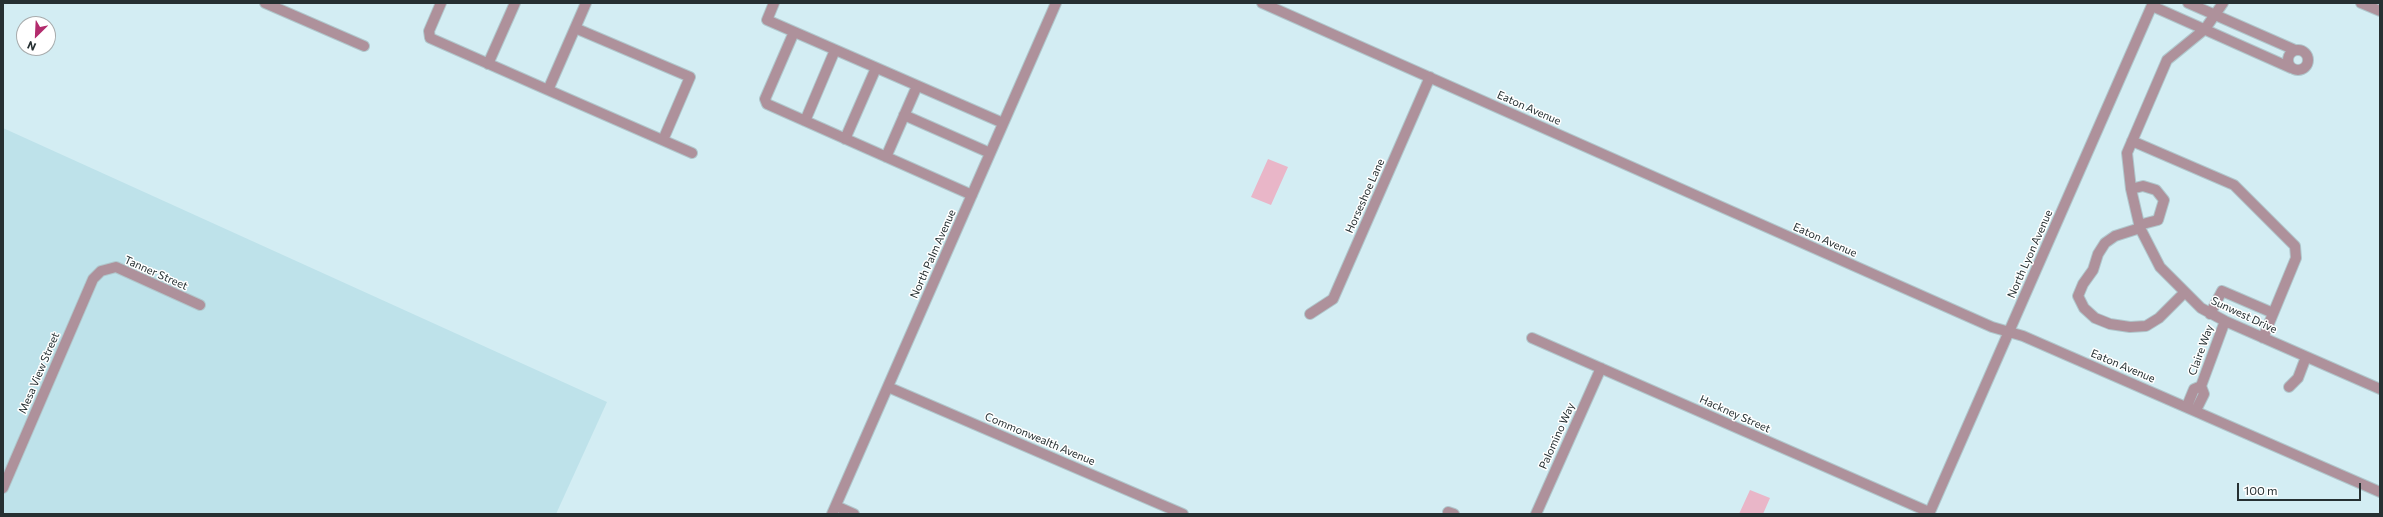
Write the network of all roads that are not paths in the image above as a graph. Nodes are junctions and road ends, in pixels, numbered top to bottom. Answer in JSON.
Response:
{"nodes":[{"id":1,"x":265,"y":3,"type":"edge"},
{"id":2,"x":441,"y":3,"type":"edge"},
{"id":3,"x":515,"y":3,"type":"edge"},
{"id":4,"x":586,"y":3,"type":"edge"},
{"id":5,"x":774,"y":3,"type":"edge"},
{"id":6,"x":1056,"y":3,"type":"edge"},
{"id":7,"x":1262,"y":3,"type":"edge"},
{"id":8,"x":2223,"y":3,"type":"edge"},
{"id":9,"x":2361,"y":3,"type":"edge"},
{"id":10,"x":2190,"y":4,"type":"edge"},
{"id":11,"x":2153,"y":5,"type":"edge"},
{"id":12,"x":2380,"y":11,"type":"edge"},
{"id":13,"x":2216,"y":16,"type":"junction"},
{"id":14,"x":2184,"y":20,"type":"junction"},
{"id":15,"x":575,"y":28,"type":"junction"},
{"id":16,"x":2205,"y":29,"type":"junction"},
{"id":17,"x":794,"y":32,"type":"junction"},
{"id":18,"x":364,"y":46,"type":"dead end"},
{"id":19,"x":835,"y":50,"type":"junction"},
{"id":20,"x":2295,"y":50,"type":"junction"},
{"id":21,"x":488,"y":64,"type":"junction"},
{"id":22,"x":876,"y":68,"type":"junction"},
{"id":23,"x":2291,"y":68,"type":"junction"},
{"id":24,"x":1430,"y":77,"type":"junction"},
{"id":25,"x":917,"y":86,"type":"junction"},
{"id":26,"x":548,"y":90,"type":"junction"},
{"id":27,"x":904,"y":115,"type":"junction"},
{"id":28,"x":805,"y":121,"type":"junction"},
{"id":29,"x":1003,"y":123,"type":"junction"},
{"id":30,"x":845,"y":138,"type":"junction"},
{"id":31,"x":663,"y":140,"type":"junction"},
{"id":32,"x":2132,"y":141,"type":"junction"},
{"id":33,"x":692,"y":153,"type":"dead end"},
{"id":34,"x":990,"y":153,"type":"junction"},
{"id":35,"x":886,"y":157,"type":"junction"},
{"id":36,"x":2131,"y":189,"type":"junction"},
{"id":37,"x":972,"y":195,"type":"junction"},
{"id":38,"x":2140,"y":226,"type":"junction"},
{"id":39,"x":101,"y":271,"type":"joint"},
{"id":40,"x":2185,"y":292,"type":"junction"},
{"id":41,"x":200,"y":306,"type":"dead end"},
{"id":42,"x":2273,"y":313,"type":"junction"},
{"id":43,"x":1310,"y":314,"type":"dead end"},
{"id":44,"x":2210,"y":314,"type":"junction"},
{"id":45,"x":2225,"y":321,"type":"junction"},
{"id":46,"x":2009,"y":331,"type":"junction"},
{"id":47,"x":1532,"y":338,"type":"dead end"},
{"id":48,"x":2263,"y":338,"type":"junction"},
{"id":49,"x":2306,"y":357,"type":"junction"},
{"id":50,"x":1601,"y":368,"type":"junction"},
{"id":51,"x":888,"y":387,"type":"junction"},
{"id":52,"x":2289,"y":387,"type":"dead end"},
{"id":53,"x":2380,"y":389,"type":"edge"},
{"id":54,"x":2192,"y":408,"type":"junction"},
{"id":55,"x":3,"y":488,"type":"edge"},
{"id":56,"x":2380,"y":492,"type":"edge"},
{"id":57,"x":834,"y":510,"type":"edge"},
{"id":58,"x":1929,"y":513,"type":"edge"},
{"id":59,"x":854,"y":514,"type":"edge"},
{"id":60,"x":1183,"y":514,"type":"edge"},
{"id":61,"x":1536,"y":514,"type":"edge"}],
"edges":[{"from":1,"to":18,"type":"street"},
{"from":2,"to":21,"type":"street"},
{"from":3,"to":21,"type":"street"},
{"from":4,"to":15,"type":"street"},
{"from":5,"to":17,"type":"street"},
{"from":6,"to":29,"type":"street","name":"North Palm Avenue"},
{"from":7,"to":24,"type":"street","name":"Eaton Avenue"},
{"from":8,"to":13,"type":"street","name":"Sunwest Drive"},
{"from":9,"to":12,"type":"street"},
{"from":10,"to":13,"type":"street"},
{"from":10,"to":14,"type":"street"},
{"from":11,"to":14,"type":"street"},
{"from":11,"to":46,"type":"street","name":"North Lyon Avenue"},
{"from":13,"to":16,"type":"street","name":"Sunwest Drive"},
{"from":13,"to":20,"type":"street"},
{"from":14,"to":16,"type":"street"},
{"from":15,"to":26,"type":"street"},
{"from":15,"to":31,"type":"street"},
{"from":16,"to":23,"type":"street"},
{"from":16,"to":32,"type":"street","name":"Sunwest Drive"},
{"from":17,"to":19,"type":"street"},
{"from":17,"to":28,"type":"street"},
{"from":19,"to":22,"type":"street"},
{"from":19,"to":28,"type":"street"},
{"from":20,"to":23,"type":"street"},
{"from":20,"to":23,"type":"street"},
{"from":21,"to":26,"type":"street"},
{"from":22,"to":25,"type":"street"},
{"from":22,"to":30,"type":"street"},
{"from":24,"to":43,"type":"street","name":"Horseshoe Lane"},
{"from":24,"to":46,"type":"street","name":"Eaton Avenue"},
{"from":25,"to":27,"type":"street"},
{"from":25,"to":29,"type":"street"},
{"from":26,"to":31,"type":"street"},
{"from":27,"to":34,"type":"street"},
{"from":27,"to":35,"type":"street"},
{"from":28,"to":30,"type":"street"},
{"from":29,"to":34,"type":"street","name":"North Palm Avenue"},
{"from":30,"to":35,"type":"street"},
{"from":31,"to":33,"type":"street"},
{"from":32,"to":36,"type":"street","name":"Sunwest Drive"},
{"from":32,"to":42,"type":"street"},
{"from":34,"to":37,"type":"street","name":"North Palm Avenue"},
{"from":35,"to":37,"type":"street"},
{"from":36,"to":38,"type":"street","name":"Sunwest Drive"},
{"from":36,"to":38,"type":"street"},
{"from":37,"to":51,"type":"street","name":"North Palm Avenue"},
{"from":38,"to":40,"type":"street","name":"Sunwest Drive"},
{"from":38,"to":40,"type":"street"},
{"from":39,"to":41,"type":"street","name":"Tanner Street"},
{"from":39,"to":55,"type":"street","name":"Mesa View Street"},
{"from":40,"to":44,"type":"street","name":"Sunwest Drive"},
{"from":42,"to":44,"type":"street"},
{"from":42,"to":48,"type":"street"},
{"from":44,"to":45,"type":"street","name":"Sunwest Drive"},
{"from":45,"to":48,"type":"street","name":"Sunwest Drive"},
{"from":45,"to":54,"type":"street","name":"Claire Way"},
{"from":46,"to":54,"type":"street","name":"Eaton Avenue"},
{"from":46,"to":58,"type":"street","name":"North Lyon Avenue"},
{"from":47,"to":50,"type":"street","name":"Hackney Street"},
{"from":48,"to":49,"type":"street","name":"Sunwest Drive"},
{"from":49,"to":52,"type":"street"},
{"from":49,"to":53,"type":"street","name":"Sunwest Drive"},
{"from":50,"to":58,"type":"street","name":"Hackney Street"},
{"from":50,"to":61,"type":"street","name":"Palomino Way"},
{"from":51,"to":57,"type":"street","name":"North Palm Avenue"},
{"from":51,"to":60,"type":"street","name":"Commonwealth Avenue"},
{"from":54,"to":56,"type":"street","name":"Eaton Avenue"},
{"from":57,"to":59,"type":"street"}]}
